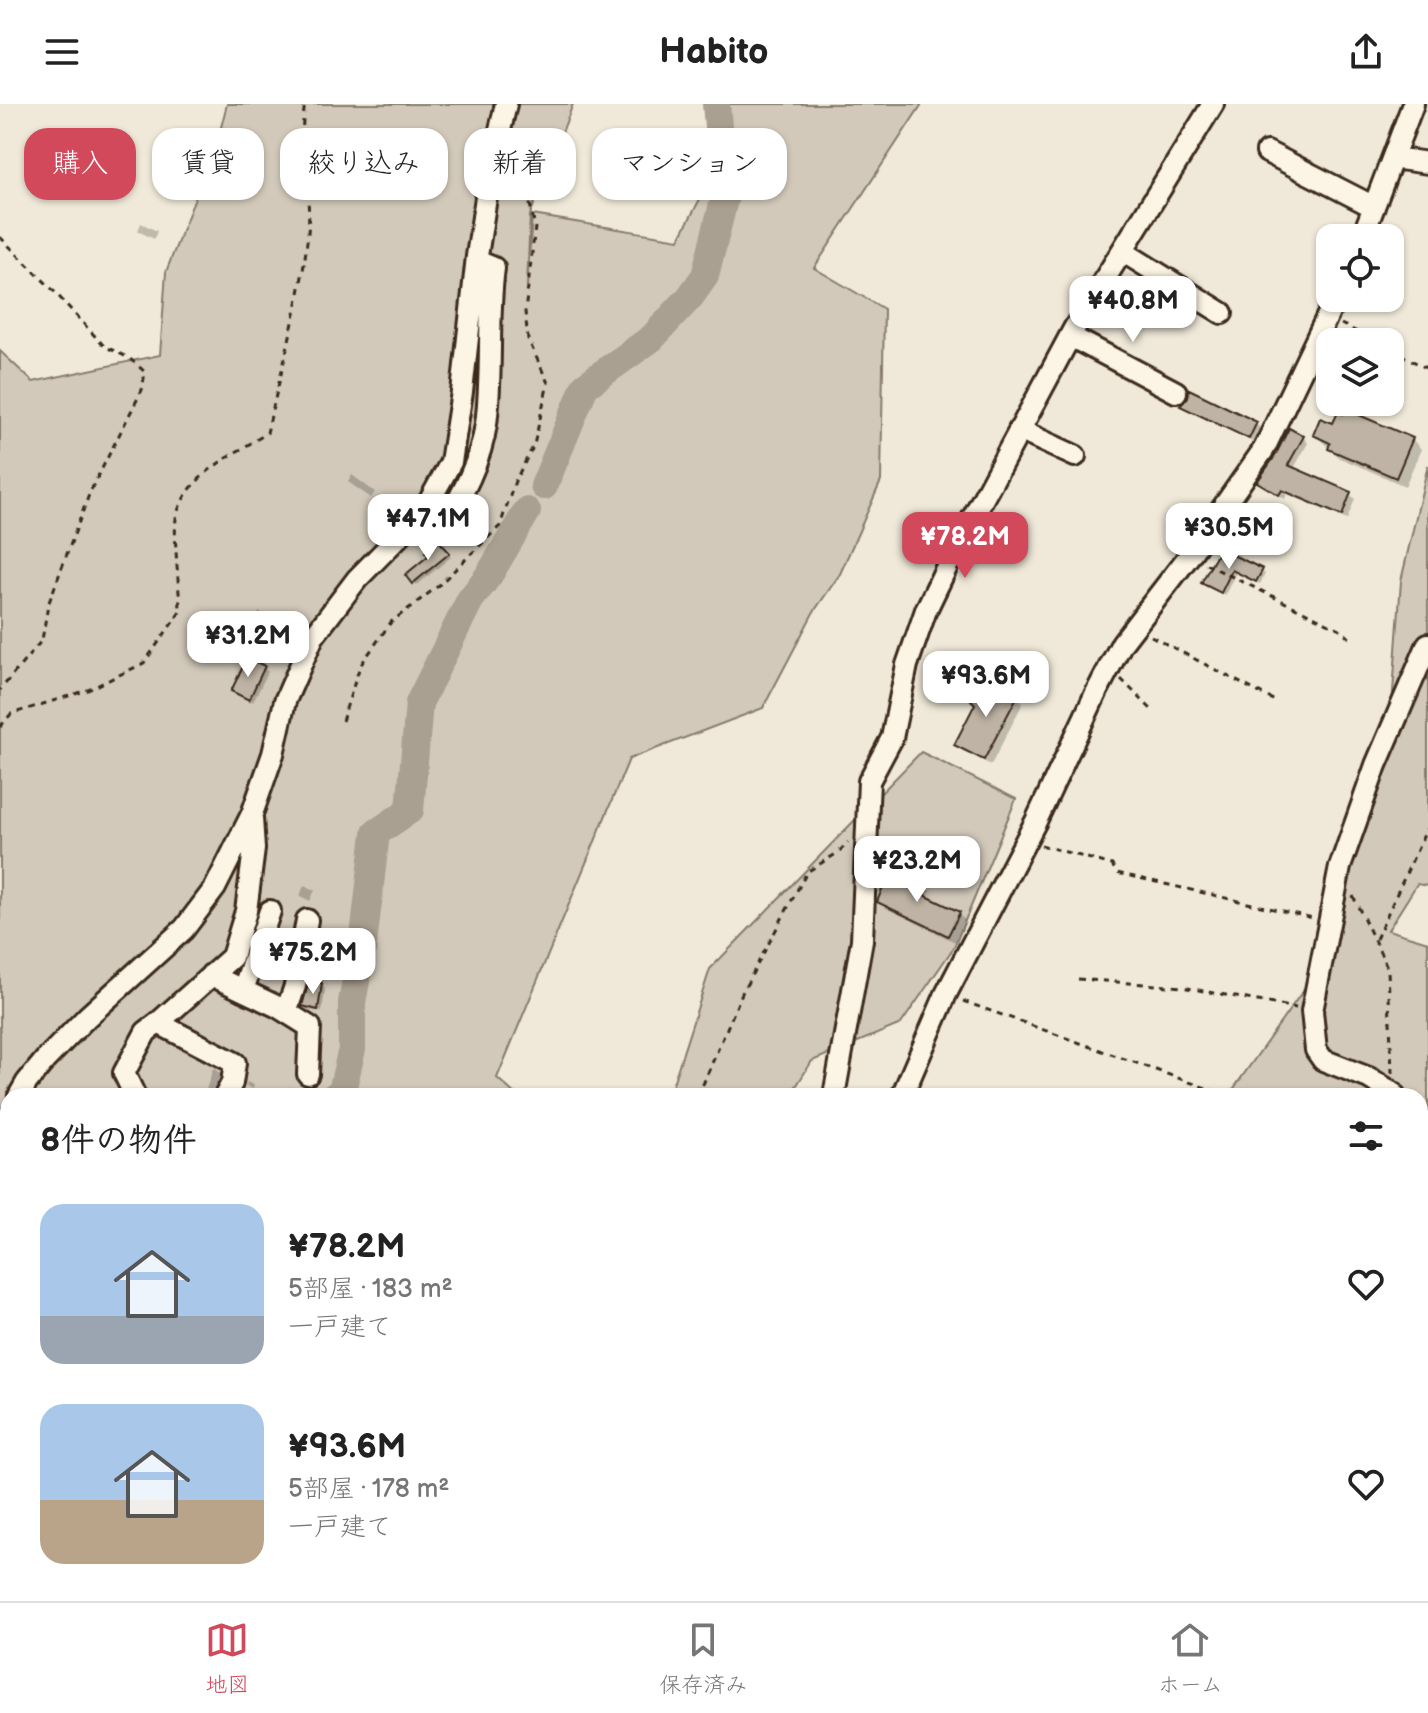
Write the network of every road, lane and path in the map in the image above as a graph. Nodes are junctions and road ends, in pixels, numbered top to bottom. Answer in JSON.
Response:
{"nodes":[{"id":1,"x":305,"y":104,"type":"edge"},
{"id":2,"x":506,"y":104,"type":"edge"},
{"id":3,"x":1213,"y":104,"type":"edge"},
{"id":4,"x":1413,"y":104,"type":"edge"},
{"id":5,"x":1267,"y":152,"type":"dead end"},
{"id":6,"x":1393,"y":158,"type":"junction"},
{"id":7,"x":1428,"y":163,"type":"edge"},
{"id":8,"x":1374,"y":207,"type":"junction"},
{"id":9,"x":1367,"y":224,"type":"edge"},
{"id":10,"x":0,"y":237,"type":"edge"},
{"id":11,"x":1122,"y":251,"type":"junction"},
{"id":12,"x":477,"y":261,"type":"junction"},
{"id":13,"x":1329,"y":312,"type":"edge"},
{"id":14,"x":1222,"y":313,"type":"dead end"},
{"id":15,"x":1327,"y":317,"type":"junction"},
{"id":16,"x":1349,"y":328,"type":"edge"},
{"id":17,"x":1070,"y":336,"type":"junction"},
{"id":18,"x":1404,"y":356,"type":"edge"},
{"id":19,"x":1428,"y":369,"type":"edge"},
{"id":20,"x":1176,"y":392,"type":"dead end"},
{"id":21,"x":1019,"y":430,"type":"junction"},
{"id":22,"x":1075,"y":456,"type":"dead end"},
{"id":23,"x":443,"y":527,"type":"dead end"},
{"id":24,"x":1189,"y":556,"type":"junction"},
{"id":25,"x":1134,"y":628,"type":"junction"},
{"id":26,"x":1354,"y":642,"type":"dead end"},
{"id":27,"x":1428,"y":644,"type":"edge"},
{"id":28,"x":1109,"y":668,"type":"junction"},
{"id":29,"x":0,"y":690,"type":"edge"},
{"id":30,"x":1275,"y":701,"type":"dead end"},
{"id":31,"x":1151,"y":709,"type":"dead end"},
{"id":32,"x":0,"y":727,"type":"edge"},
{"id":33,"x":252,"y":814,"type":"junction"},
{"id":34,"x":867,"y":823,"type":"junction"},
{"id":35,"x":1428,"y":826,"type":"edge"},
{"id":36,"x":1026,"y":841,"type":"junction"},
{"id":37,"x":1340,"y":867,"type":"junction"},
{"id":38,"x":270,"y":911,"type":"dead end"},
{"id":39,"x":307,"y":920,"type":"dead end"},
{"id":40,"x":1328,"y":922,"type":"junction"},
{"id":41,"x":1375,"y":941,"type":"junction"},
{"id":42,"x":211,"y":975,"type":"junction"},
{"id":43,"x":1078,"y":979,"type":"dead end"},
{"id":44,"x":243,"y":990,"type":"junction"},
{"id":45,"x":946,"y":994,"type":"junction"},
{"id":46,"x":1312,"y":1011,"type":"junction"},
{"id":47,"x":286,"y":1012,"type":"junction"},
{"id":48,"x":158,"y":1023,"type":"junction"},
{"id":49,"x":308,"y":1074,"type":"dead end"},
{"id":50,"x":24,"y":1088,"type":"edge"},
{"id":51,"x":131,"y":1088,"type":"edge"},
{"id":52,"x":229,"y":1088,"type":"edge"},
{"id":53,"x":701,"y":1088,"type":"edge"},
{"id":54,"x":835,"y":1088,"type":"edge"},
{"id":55,"x":905,"y":1088,"type":"edge"},
{"id":56,"x":1206,"y":1088,"type":"edge"},
{"id":57,"x":1385,"y":1088,"type":"edge"},
{"id":58,"x":1393,"y":1088,"type":"edge"}],
"edges":[{"from":1,"to":32,"type":"path"},
{"from":2,"to":12,"type":"street"},
{"from":3,"to":11,"type":"street"},
{"from":4,"to":6,"type":"street"},
{"from":5,"to":8,"type":"street"},
{"from":6,"to":7,"type":"street"},
{"from":6,"to":8,"type":"street"},
{"from":8,"to":9,"type":"street"},
{"from":10,"to":29,"type":"path"},
{"from":11,"to":14,"type":"street"},
{"from":11,"to":17,"type":"street"},
{"from":12,"to":23,"type":"street"},
{"from":12,"to":33,"type":"street"},
{"from":13,"to":15,"type":"street"},
{"from":15,"to":16,"type":"path"},
{"from":15,"to":24,"type":"street"},
{"from":17,"to":20,"type":"street"},
{"from":17,"to":21,"type":"street"},
{"from":18,"to":19,"type":"path"},
{"from":21,"to":22,"type":"street"},
{"from":21,"to":34,"type":"street"},
{"from":24,"to":25,"type":"street"},
{"from":24,"to":26,"type":"path"},
{"from":25,"to":28,"type":"street"},
{"from":25,"to":30,"type":"path"},
{"from":27,"to":37,"type":"street"},
{"from":28,"to":31,"type":"path"},
{"from":28,"to":36,"type":"street"},
{"from":33,"to":42,"type":"street"},
{"from":33,"to":50,"type":"street"},
{"from":34,"to":53,"type":"path"},
{"from":34,"to":54,"type":"street"},
{"from":35,"to":41,"type":"path"},
{"from":36,"to":40,"type":"path"},
{"from":36,"to":45,"type":"street"},
{"from":37,"to":40,"type":"street"},
{"from":37,"to":41,"type":"path"},
{"from":38,"to":44,"type":"street"},
{"from":39,"to":47,"type":"street"},
{"from":40,"to":46,"type":"street"},
{"from":41,"to":58,"type":"path"},
{"from":42,"to":44,"type":"street"},
{"from":42,"to":48,"type":"street"},
{"from":43,"to":46,"type":"path"},
{"from":44,"to":47,"type":"street"},
{"from":45,"to":55,"type":"street"},
{"from":45,"to":56,"type":"path"},
{"from":46,"to":57,"type":"street"},
{"from":47,"to":49,"type":"street"},
{"from":48,"to":51,"type":"street"},
{"from":48,"to":52,"type":"street"}]}
